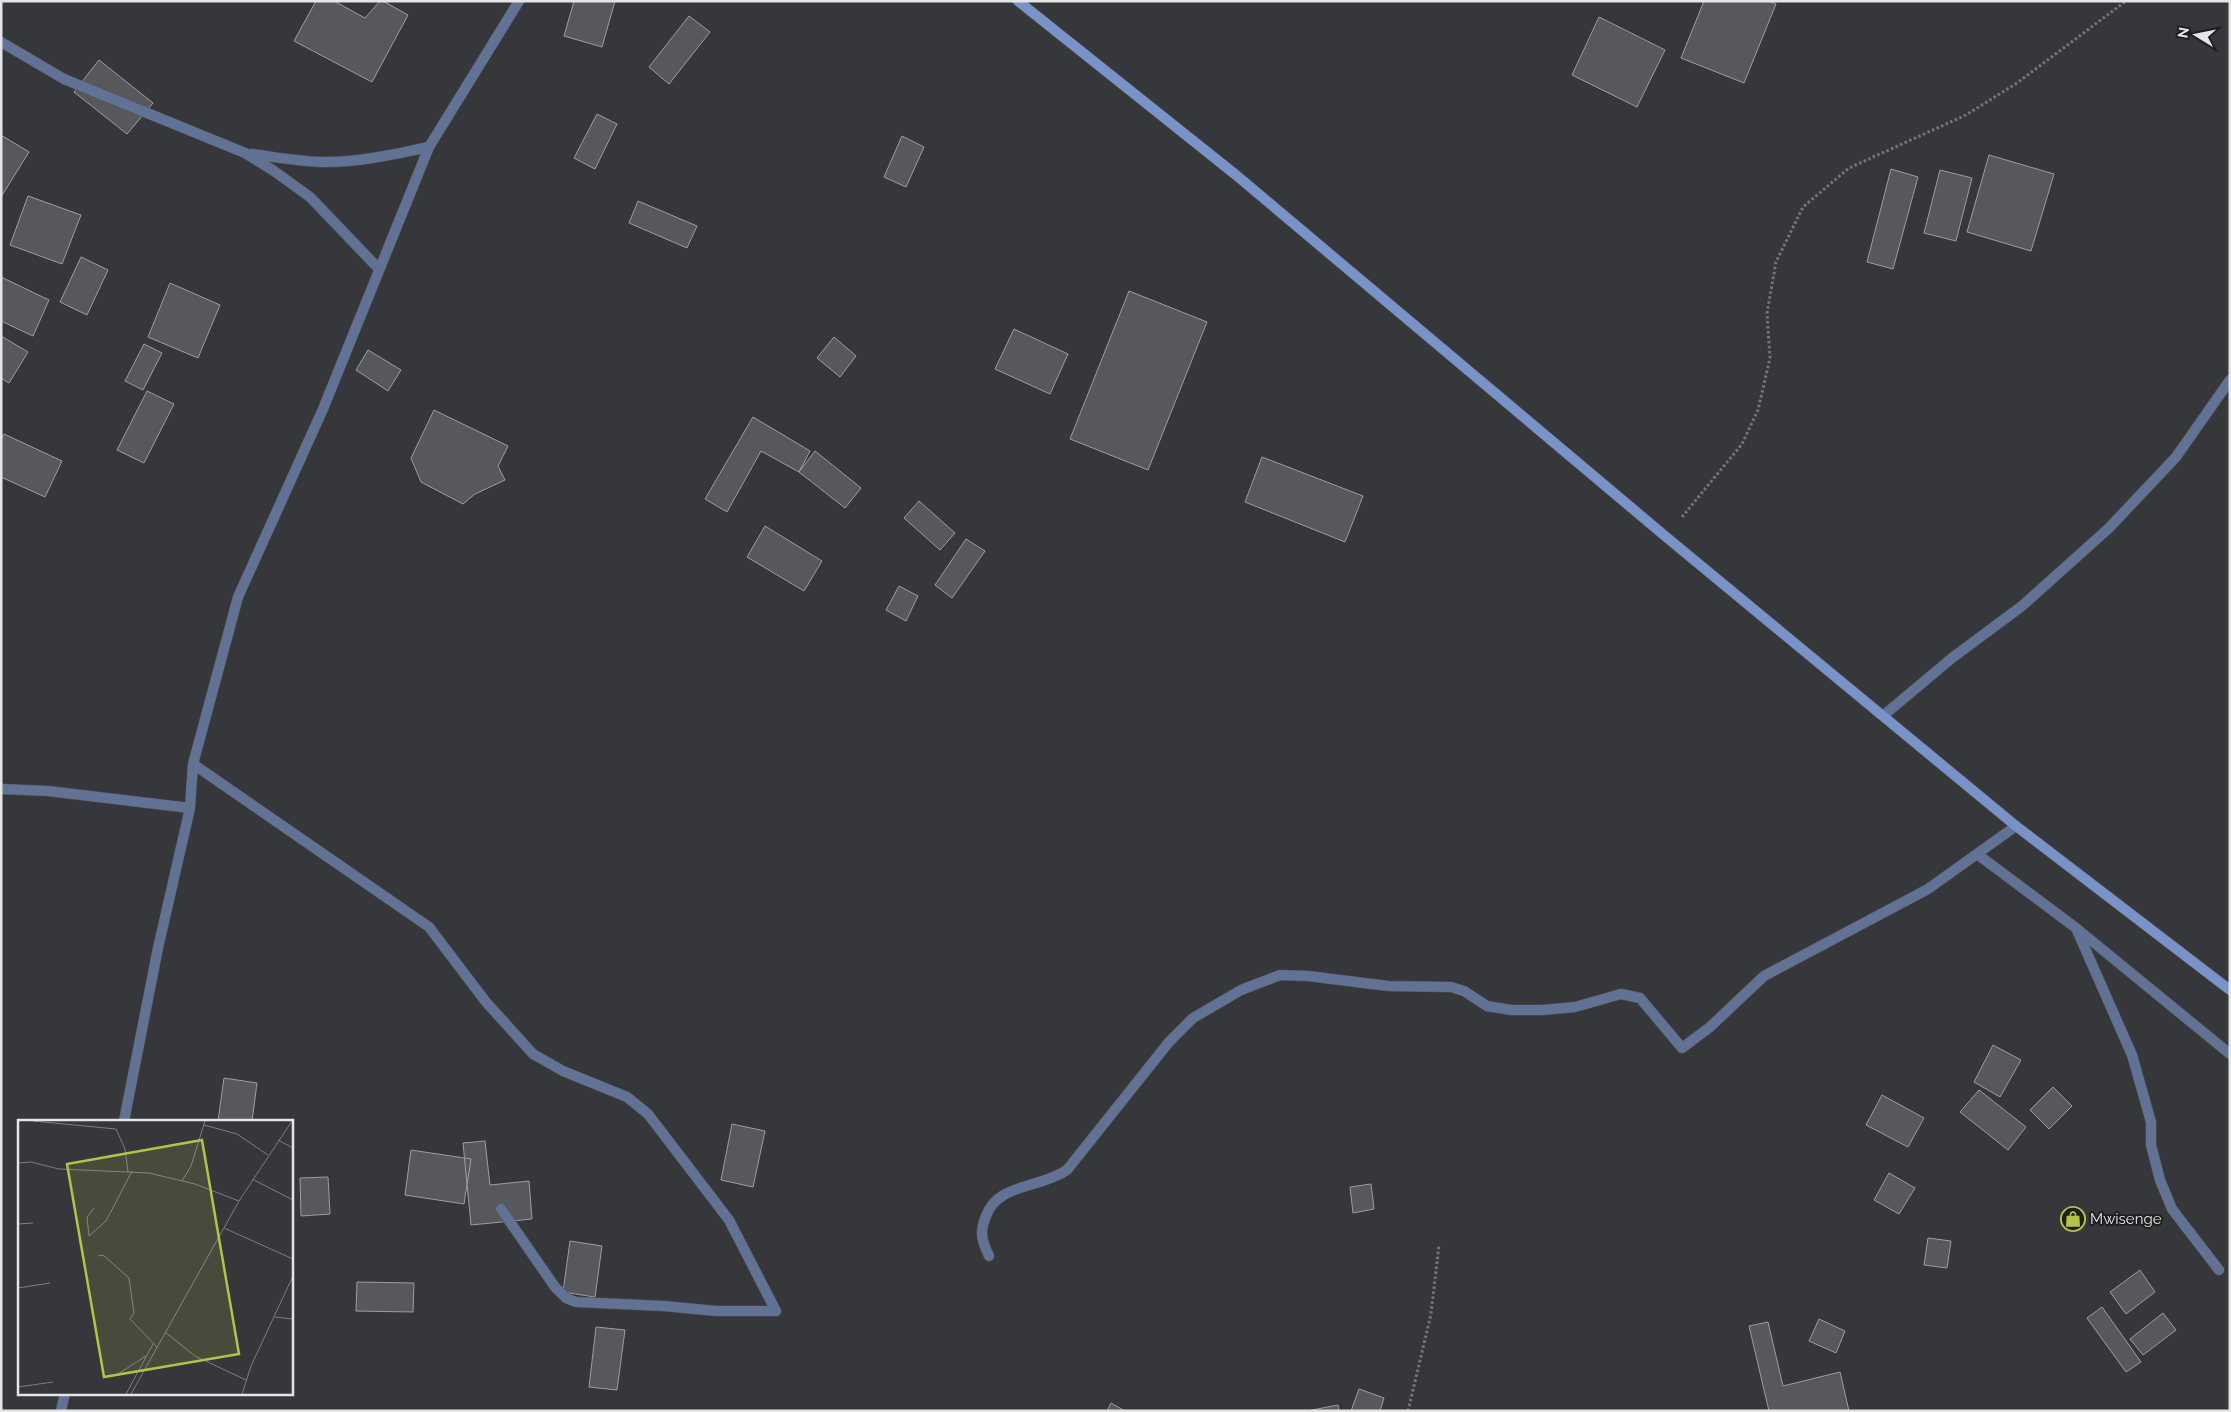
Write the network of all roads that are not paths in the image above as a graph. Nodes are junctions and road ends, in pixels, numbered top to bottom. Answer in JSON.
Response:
{"nodes":[{"id":1,"x":520,"y":1,"type":"edge"},
{"id":2,"x":1018,"y":1,"type":"edge"},
{"id":3,"x":1,"y":42,"type":"edge"},
{"id":4,"x":429,"y":147,"type":"junction"},
{"id":5,"x":245,"y":153,"type":"junction"},
{"id":6,"x":379,"y":269,"type":"junction"},
{"id":7,"x":2230,"y":380,"type":"edge"},
{"id":8,"x":1884,"y":715,"type":"junction"},
{"id":9,"x":193,"y":764,"type":"junction"},
{"id":10,"x":1,"y":789,"type":"edge"},
{"id":11,"x":190,"y":808,"type":"junction"},
{"id":12,"x":2016,"y":826,"type":"junction"},
{"id":13,"x":1977,"y":854,"type":"junction"},
{"id":14,"x":2076,"y":928,"type":"junction"},
{"id":15,"x":2230,"y":990,"type":"edge"},
{"id":16,"x":2230,"y":1054,"type":"edge"},
{"id":17,"x":124,"y":1120,"type":"edge"},
{"id":18,"x":501,"y":1209,"type":"dead end"},
{"id":19,"x":989,"y":1256,"type":"dead end"},
{"id":20,"x":2219,"y":1270,"type":"dead end"},
{"id":21,"x":65,"y":1394,"type":"edge"},
{"id":22,"x":61,"y":1411,"type":"edge"}],
"edges":[{"from":1,"to":4,"type":"street"},
{"from":2,"to":8,"type":"main road"},
{"from":3,"to":5,"type":"street"},
{"from":4,"to":5,"type":"street"},
{"from":4,"to":6,"type":"street"},
{"from":5,"to":6,"type":"street"},
{"from":6,"to":9,"type":"street"},
{"from":7,"to":8,"type":"street"},
{"from":8,"to":12,"type":"main road"},
{"from":9,"to":11,"type":"street"},
{"from":9,"to":18,"type":"street"},
{"from":10,"to":11,"type":"street"},
{"from":11,"to":17,"type":"street"},
{"from":12,"to":13,"type":"street"},
{"from":12,"to":15,"type":"main road"},
{"from":13,"to":14,"type":"street"},
{"from":13,"to":19,"type":"street"},
{"from":14,"to":16,"type":"street"},
{"from":14,"to":20,"type":"street"},
{"from":21,"to":22,"type":"street"}]}
